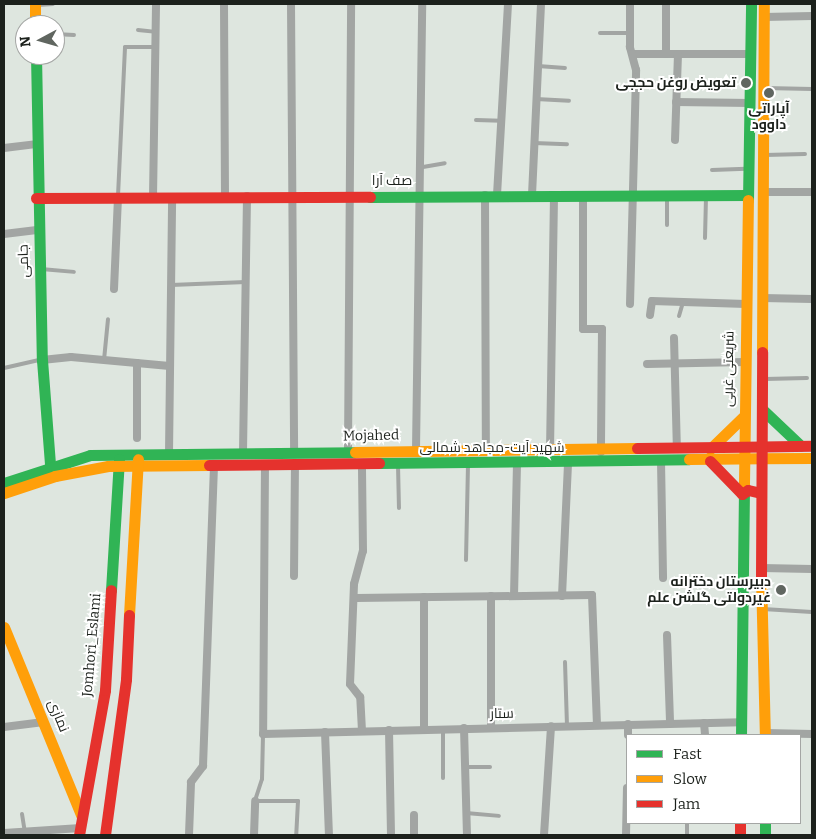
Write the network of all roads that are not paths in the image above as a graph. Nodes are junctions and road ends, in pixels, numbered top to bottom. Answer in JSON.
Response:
{"nodes":[{"id":1,"x":35,"y":4,"type":"edge"},
{"id":2,"x":53,"y":4,"type":"edge"},
{"id":3,"x":156,"y":4,"type":"edge"},
{"id":4,"x":224,"y":4,"type":"edge"},
{"id":5,"x":291,"y":4,"type":"edge"},
{"id":6,"x":351,"y":4,"type":"edge"},
{"id":7,"x":422,"y":4,"type":"edge"},
{"id":8,"x":508,"y":4,"type":"edge"},
{"id":9,"x":541,"y":4,"type":"edge"},
{"id":10,"x":630,"y":4,"type":"edge"},
{"id":11,"x":666,"y":4,"type":"edge"},
{"id":12,"x":751,"y":4,"type":"edge"},
{"id":13,"x":764,"y":4,"type":"edge"},
{"id":14,"x":812,"y":16,"type":"edge"},
{"id":15,"x":764,"y":17,"type":"junction"},
{"id":16,"x":138,"y":30,"type":"dead end"},
{"id":17,"x":156,"y":32,"type":"junction"},
{"id":18,"x":600,"y":33,"type":"dead end"},
{"id":19,"x":630,"y":33,"type":"junction"},
{"id":20,"x":65,"y":35,"type":"edge"},
{"id":21,"x":74,"y":35,"type":"dead end"},
{"id":22,"x":156,"y":46,"type":"junction"},
{"id":23,"x":633,"y":54,"type":"junction"},
{"id":24,"x":666,"y":54,"type":"junction"},
{"id":25,"x":678,"y":54,"type":"junction"},
{"id":26,"x":750,"y":54,"type":"junction"},
{"id":27,"x":36,"y":65,"type":"edge"},
{"id":28,"x":538,"y":66,"type":"junction"},
{"id":29,"x":565,"y":68,"type":"dead end"},
{"id":30,"x":765,"y":88,"type":"junction"},
{"id":31,"x":812,"y":89,"type":"edge"},
{"id":32,"x":536,"y":100,"type":"junction"},
{"id":33,"x":569,"y":101,"type":"dead end"},
{"id":34,"x":676,"y":102,"type":"junction"},
{"id":35,"x":750,"y":103,"type":"junction"},
{"id":36,"x":476,"y":120,"type":"dead end"},
{"id":37,"x":501,"y":121,"type":"junction"},
{"id":38,"x":675,"y":140,"type":"dead end"},
{"id":39,"x":534,"y":143,"type":"junction"},
{"id":40,"x":36,"y":144,"type":"junction"},
{"id":41,"x":567,"y":144,"type":"dead end"},
{"id":42,"x":4,"y":148,"type":"edge"},
{"id":43,"x":806,"y":154,"type":"dead end"},
{"id":44,"x":765,"y":155,"type":"junction"},
{"id":45,"x":444,"y":164,"type":"dead end"},
{"id":46,"x":423,"y":167,"type":"junction"},
{"id":47,"x":748,"y":169,"type":"junction"},
{"id":48,"x":712,"y":170,"type":"dead end"},
{"id":49,"x":764,"y":192,"type":"junction"},
{"id":50,"x":812,"y":192,"type":"edge"},
{"id":51,"x":632,"y":194,"type":"junction"},
{"id":52,"x":667,"y":194,"type":"junction"},
{"id":53,"x":706,"y":194,"type":"junction"},
{"id":54,"x":491,"y":195,"type":"junction"},
{"id":55,"x":532,"y":195,"type":"junction"},
{"id":56,"x":554,"y":195,"type":"junction"},
{"id":57,"x":583,"y":195,"type":"junction"},
{"id":58,"x":748,"y":195,"type":"junction"},
{"id":59,"x":247,"y":196,"type":"junction"},
{"id":60,"x":292,"y":196,"type":"junction"},
{"id":61,"x":347,"y":196,"type":"junction"},
{"id":62,"x":423,"y":196,"type":"junction"},
{"id":63,"x":118,"y":197,"type":"junction"},
{"id":64,"x":153,"y":197,"type":"junction"},
{"id":65,"x":172,"y":197,"type":"junction"},
{"id":66,"x":225,"y":197,"type":"junction"},
{"id":67,"x":36,"y":198,"type":"junction"},
{"id":68,"x":667,"y":225,"type":"dead end"},
{"id":69,"x":37,"y":230,"type":"junction"},
{"id":70,"x":4,"y":234,"type":"edge"},
{"id":71,"x":705,"y":238,"type":"dead end"},
{"id":72,"x":39,"y":269,"type":"junction"},
{"id":73,"x":74,"y":272,"type":"dead end"},
{"id":74,"x":246,"y":282,"type":"junction"},
{"id":75,"x":171,"y":285,"type":"junction"},
{"id":76,"x":114,"y":290,"type":"dead end"},
{"id":77,"x":763,"y":298,"type":"junction"},
{"id":78,"x":812,"y":299,"type":"edge"},
{"id":79,"x":682,"y":302,"type":"junction"},
{"id":80,"x":630,"y":304,"type":"dead end"},
{"id":81,"x":746,"y":304,"type":"junction"},
{"id":82,"x":650,"y":315,"type":"dead end"},
{"id":83,"x":679,"y":316,"type":"dead end"},
{"id":84,"x":108,"y":319,"type":"dead end"},
{"id":85,"x":674,"y":338,"type":"dead end"},
{"id":86,"x":42,"y":360,"type":"junction"},
{"id":87,"x":104,"y":360,"type":"junction"},
{"id":88,"x":745,"y":362,"type":"junction"},
{"id":89,"x":136,"y":363,"type":"junction"},
{"id":90,"x":675,"y":363,"type":"junction"},
{"id":91,"x":647,"y":364,"type":"dead end"},
{"id":92,"x":170,"y":366,"type":"junction"},
{"id":93,"x":4,"y":368,"type":"edge"},
{"id":94,"x":807,"y":378,"type":"dead end"},
{"id":95,"x":762,"y":379,"type":"junction"},
{"id":96,"x":762,"y":410,"type":"junction"},
{"id":97,"x":744,"y":417,"type":"junction"},
{"id":98,"x":137,"y":438,"type":"dead end"},
{"id":99,"x":762,"y":446,"type":"junction"},
{"id":100,"x":807,"y":446,"type":"edge"},
{"id":101,"x":743,"y":447,"type":"junction"},
{"id":102,"x":677,"y":449,"type":"junction"},
{"id":103,"x":416,"y":450,"type":"junction"},
{"id":104,"x":486,"y":450,"type":"junction"},
{"id":105,"x":550,"y":450,"type":"junction"},
{"id":106,"x":348,"y":451,"type":"junction"},
{"id":107,"x":243,"y":452,"type":"junction"},
{"id":108,"x":601,"y":452,"type":"junction"},
{"id":109,"x":169,"y":454,"type":"junction"},
{"id":110,"x":694,"y":455,"type":"junction"},
{"id":111,"x":709,"y":455,"type":"junction"},
{"id":112,"x":295,"y":458,"type":"junction"},
{"id":113,"x":812,"y":458,"type":"edge"},
{"id":114,"x":762,"y":459,"type":"junction"},
{"id":115,"x":119,"y":460,"type":"junction"},
{"id":116,"x":138,"y":460,"type":"junction"},
{"id":117,"x":744,"y":460,"type":"junction"},
{"id":118,"x":661,"y":461,"type":"junction"},
{"id":119,"x":362,"y":463,"type":"junction"},
{"id":120,"x":398,"y":463,"type":"junction"},
{"id":121,"x":468,"y":463,"type":"junction"},
{"id":122,"x":517,"y":463,"type":"junction"},
{"id":123,"x":568,"y":463,"type":"junction"},
{"id":124,"x":214,"y":464,"type":"junction"},
{"id":125,"x":265,"y":464,"type":"junction"},
{"id":126,"x":50,"y":465,"type":"junction"},
{"id":127,"x":4,"y":483,"type":"edge"},
{"id":128,"x":4,"y":493,"type":"edge"},
{"id":129,"x":742,"y":494,"type":"junction"},
{"id":130,"x":761,"y":494,"type":"junction"},
{"id":131,"x":398,"y":508,"type":"dead end"},
{"id":132,"x":466,"y":560,"type":"dead end"},
{"id":133,"x":761,"y":568,"type":"junction"},
{"id":134,"x":812,"y":569,"type":"edge"},
{"id":135,"x":294,"y":576,"type":"dead end"},
{"id":136,"x":663,"y":578,"type":"dead end"},
{"id":137,"x":491,"y":596,"type":"junction"},
{"id":138,"x":514,"y":596,"type":"junction"},
{"id":139,"x":562,"y":596,"type":"junction"},
{"id":140,"x":424,"y":597,"type":"junction"},
{"id":141,"x":356,"y":598,"type":"junction"},
{"id":142,"x":761,"y":609,"type":"junction"},
{"id":143,"x":812,"y":612,"type":"edge"},
{"id":144,"x":4,"y":626,"type":"edge"},
{"id":145,"x":667,"y":635,"type":"dead end"},
{"id":146,"x":107,"y":660,"type":"junction"},
{"id":147,"x":127,"y":661,"type":"junction"},
{"id":148,"x":565,"y":662,"type":"dead end"},
{"id":149,"x":44,"y":722,"type":"junction"},
{"id":150,"x":741,"y":722,"type":"junction"},
{"id":151,"x":670,"y":723,"type":"junction"},
{"id":152,"x":704,"y":723,"type":"junction"},
{"id":153,"x":628,"y":724,"type":"junction"},
{"id":154,"x":567,"y":725,"type":"junction"},
{"id":155,"x":597,"y":725,"type":"junction"},
{"id":156,"x":551,"y":726,"type":"junction"},
{"id":157,"x":491,"y":727,"type":"junction"},
{"id":158,"x":4,"y":728,"type":"edge"},
{"id":159,"x":443,"y":728,"type":"junction"},
{"id":160,"x":464,"y":728,"type":"junction"},
{"id":161,"x":424,"y":729,"type":"junction"},
{"id":162,"x":390,"y":730,"type":"junction"},
{"id":163,"x":362,"y":731,"type":"junction"},
{"id":164,"x":325,"y":732,"type":"junction"},
{"id":165,"x":263,"y":734,"type":"junction"},
{"id":166,"x":628,"y":734,"type":"edge"},
{"id":167,"x":704,"y":734,"type":"edge"},
{"id":168,"x":741,"y":734,"type":"edge"},
{"id":169,"x":765,"y":734,"type":"edge"},
{"id":170,"x":812,"y":734,"type":"edge"},
{"id":171,"x":465,"y":767,"type":"junction"},
{"id":172,"x":490,"y":767,"type":"dead end"},
{"id":173,"x":443,"y":778,"type":"dead end"},
{"id":174,"x":255,"y":801,"type":"junction"},
{"id":175,"x":466,"y":812,"type":"junction"},
{"id":176,"x":22,"y":814,"type":"dead end"},
{"id":177,"x":414,"y":815,"type":"dead end"},
{"id":178,"x":499,"y":816,"type":"dead end"},
{"id":179,"x":81,"y":827,"type":"edge"},
{"id":180,"x":4,"y":833,"type":"edge"},
{"id":181,"x":25,"y":834,"type":"edge"},
{"id":182,"x":105,"y":835,"type":"edge"},
{"id":183,"x":189,"y":835,"type":"edge"},
{"id":184,"x":254,"y":835,"type":"edge"},
{"id":185,"x":296,"y":835,"type":"edge"},
{"id":186,"x":329,"y":835,"type":"edge"},
{"id":187,"x":391,"y":835,"type":"edge"},
{"id":188,"x":414,"y":835,"type":"edge"},
{"id":189,"x":467,"y":835,"type":"edge"},
{"id":190,"x":544,"y":835,"type":"edge"}],
"edges":[{"from":1,"to":2,"type":"lane"},
{"from":3,"to":17,"type":"street"},
{"from":4,"to":66,"type":"street"},
{"from":5,"to":60,"type":"street"},
{"from":6,"to":61,"type":"street"},
{"from":7,"to":46,"type":"street"},
{"from":8,"to":37,"type":"street"},
{"from":9,"to":28,"type":"street"},
{"from":10,"to":19,"type":"street"},
{"from":11,"to":24,"type":"street"},
{"from":12,"to":26,"type":"main road","name":"شریعتی غربی"},
{"from":13,"to":15,"type":"main road"},
{"from":14,"to":15,"type":"street"},
{"from":15,"to":30,"type":"main road"},
{"from":16,"to":17,"type":"lane"},
{"from":17,"to":22,"type":"street"},
{"from":18,"to":19,"type":"lane"},
{"from":19,"to":23,"type":"street"},
{"from":20,"to":21,"type":"lane"},
{"from":22,"to":63,"type":"lane"},
{"from":22,"to":64,"type":"street"},
{"from":23,"to":24,"type":"street"},
{"from":23,"to":51,"type":"street"},
{"from":24,"to":25,"type":"street"},
{"from":25,"to":26,"type":"street"},
{"from":25,"to":34,"type":"street"},
{"from":26,"to":35,"type":"main road","name":"شریعتی غربی"},
{"from":27,"to":40,"type":"main road","name":"جامی"},
{"from":28,"to":29,"type":"lane"},
{"from":28,"to":32,"type":"street"},
{"from":30,"to":31,"type":"lane"},
{"from":30,"to":44,"type":"main road"},
{"from":32,"to":33,"type":"lane"},
{"from":32,"to":39,"type":"street"},
{"from":34,"to":35,"type":"street"},
{"from":34,"to":38,"type":"street"},
{"from":35,"to":47,"type":"main road","name":"شریعتی غربی"},
{"from":36,"to":37,"type":"lane"},
{"from":37,"to":54,"type":"street"},
{"from":39,"to":41,"type":"lane"},
{"from":39,"to":55,"type":"street"},
{"from":40,"to":42,"type":"street"},
{"from":40,"to":67,"type":"main road","name":"جامی"},
{"from":43,"to":44,"type":"lane"},
{"from":44,"to":49,"type":"main road"},
{"from":45,"to":46,"type":"lane"},
{"from":46,"to":62,"type":"street"},
{"from":47,"to":48,"type":"lane"},
{"from":47,"to":58,"type":"main road","name":"شریعتی غربی"},
{"from":49,"to":50,"type":"street"},
{"from":49,"to":77,"type":"main road"},
{"from":51,"to":52,"type":"main road","name":"صف آرا"},
{"from":51,"to":57,"type":"main road","name":"صف آرا"},
{"from":51,"to":80,"type":"street"},
{"from":52,"to":53,"type":"main road","name":"صف آرا"},
{"from":52,"to":68,"type":"lane"},
{"from":53,"to":58,"type":"main road","name":"صف آرا"},
{"from":53,"to":71,"type":"lane"},
{"from":54,"to":55,"type":"main road","name":"صف آرا"},
{"from":54,"to":62,"type":"main road","name":"صف آرا"},
{"from":54,"to":104,"type":"street"},
{"from":55,"to":56,"type":"main road","name":"صف آرا"},
{"from":56,"to":57,"type":"main road","name":"صف آرا"},
{"from":56,"to":105,"type":"street"},
{"from":57,"to":108,"type":"street"},
{"from":58,"to":81,"type":"main road","name":"شریعتی غربی"},
{"from":59,"to":60,"type":"main road","name":"صف آرا"},
{"from":59,"to":66,"type":"main road","name":"صف آرا"},
{"from":59,"to":74,"type":"street"},
{"from":60,"to":61,"type":"main road","name":"صف آرا"},
{"from":60,"to":112,"type":"street"},
{"from":61,"to":62,"type":"main road","name":"صف آرا"},
{"from":61,"to":106,"type":"street"},
{"from":62,"to":103,"type":"street"},
{"from":63,"to":64,"type":"main road","name":"صف آرا"},
{"from":63,"to":67,"type":"main road","name":"صف آرا"},
{"from":63,"to":76,"type":"street"},
{"from":64,"to":65,"type":"main road","name":"صف آرا"},
{"from":65,"to":66,"type":"main road","name":"صف آرا"},
{"from":65,"to":75,"type":"street"},
{"from":67,"to":69,"type":"main road","name":"جامی"},
{"from":69,"to":70,"type":"street"},
{"from":69,"to":72,"type":"main road","name":"جامی"},
{"from":72,"to":73,"type":"lane"},
{"from":72,"to":86,"type":"main road","name":"جامی"},
{"from":74,"to":75,"type":"lane"},
{"from":74,"to":107,"type":"street"},
{"from":75,"to":92,"type":"street"},
{"from":77,"to":78,"type":"street"},
{"from":77,"to":95,"type":"main road"},
{"from":79,"to":81,"type":"street"},
{"from":79,"to":82,"type":"street"},
{"from":79,"to":83,"type":"lane"},
{"from":81,"to":88,"type":"main road","name":"شریعتی غربی"},
{"from":84,"to":87,"type":"lane"},
{"from":85,"to":90,"type":"street"},
{"from":86,"to":87,"type":"street"},
{"from":86,"to":93,"type":"lane"},
{"from":86,"to":126,"type":"main road","name":"جامی"},
{"from":87,"to":89,"type":"street"},
{"from":88,"to":90,"type":"street"},
{"from":88,"to":97,"type":"main road","name":"شریعتی غربی"},
{"from":89,"to":92,"type":"street"},
{"from":89,"to":98,"type":"street"},
{"from":90,"to":91,"type":"street"},
{"from":90,"to":102,"type":"street"},
{"from":92,"to":109,"type":"street"},
{"from":94,"to":95,"type":"lane"},
{"from":95,"to":96,"type":"main road"},
{"from":96,"to":99,"type":"main road"},
{"from":96,"to":100,"type":"main road"},
{"from":97,"to":101,"type":"main road","name":"شریعتی غربی"},
{"from":97,"to":111,"type":"main road"},
{"from":99,"to":100,"type":"main road","name":"Mojahed"},
{"from":99,"to":101,"type":"main road","name":"Mojahed"},
{"from":99,"to":114,"type":"main road"},
{"from":101,"to":111,"type":"main road","name":"Mojahed"},
{"from":101,"to":117,"type":"main road","name":"شریعتی غربی"},
{"from":102,"to":108,"type":"main road","name":"Mojahed"},
{"from":102,"to":110,"type":"main road","name":"Mojahed"},
{"from":103,"to":104,"type":"main road","name":"Mojahed"},
{"from":103,"to":106,"type":"main road","name":"Mojahed"},
{"from":104,"to":105,"type":"main road","name":"Mojahed"},
{"from":105,"to":108,"type":"main road","name":"Mojahed"},
{"from":106,"to":112,"type":"main road","name":"Mojahed"},
{"from":107,"to":109,"type":"main road","name":"Mojahed"},
{"from":107,"to":112,"type":"main road","name":"Mojahed"},
{"from":109,"to":116,"type":"main road","name":"Mojahed"},
{"from":110,"to":111,"type":"main road","name":"Mojahed"},
{"from":110,"to":118,"type":"main road","name":"شهید آیت-مجاهد شمالی"},
{"from":111,"to":117,"type":"main road"},
{"from":111,"to":129,"type":"main road"},
{"from":112,"to":119,"type":"main road","name":"شهید آیت-مجاهد شمالی"},
{"from":112,"to":125,"type":"main road","name":"شهید آیت-مجاهد شمالی"},
{"from":112,"to":135,"type":"street"},
{"from":113,"to":114,"type":"main road"},
{"from":114,"to":117,"type":"main road"},
{"from":114,"to":130,"type":"main road"},
{"from":115,"to":116,"type":"main road","name":"شهید آیت-مجاهد شمالی"},
{"from":115,"to":126,"type":"main road"},
{"from":115,"to":128,"type":"main road","name":"شهید آیت-مجاهد شمالی"},
{"from":115,"to":146,"type":"main road","name":"Jomhori_Eslami"},
{"from":116,"to":124,"type":"main road","name":"شهید آیت-مجاهد شمالی"},
{"from":116,"to":147,"type":"main road"},
{"from":117,"to":129,"type":"main road","name":"شریعتی غربی"},
{"from":118,"to":123,"type":"main road","name":"شهید آیت-مجاهد شمالی"},
{"from":118,"to":136,"type":"street"},
{"from":119,"to":120,"type":"main road","name":"شهید آیت-مجاهد شمالی"},
{"from":119,"to":141,"type":"street"},
{"from":120,"to":121,"type":"main road","name":"شهید آیت-مجاهد شمالی"},
{"from":120,"to":131,"type":"lane"},
{"from":121,"to":122,"type":"main road","name":"شهید آیت-مجاهد شمالی"},
{"from":121,"to":132,"type":"lane"},
{"from":122,"to":123,"type":"main road","name":"شهید آیت-مجاهد شمالی"},
{"from":122,"to":138,"type":"street"},
{"from":123,"to":139,"type":"street"},
{"from":124,"to":125,"type":"main road","name":"شهید آیت-مجاهد شمالی"},
{"from":124,"to":183,"type":"street"},
{"from":125,"to":165,"type":"street"},
{"from":126,"to":127,"type":"main road"},
{"from":129,"to":130,"type":"main road"},
{"from":129,"to":150,"type":"main road","name":"شریعتی غربی"},
{"from":130,"to":133,"type":"main road"},
{"from":133,"to":134,"type":"street"},
{"from":133,"to":142,"type":"main road"},
{"from":137,"to":138,"type":"street"},
{"from":137,"to":140,"type":"street"},
{"from":137,"to":157,"type":"street"},
{"from":138,"to":139,"type":"street"},
{"from":139,"to":155,"type":"street"},
{"from":140,"to":141,"type":"street"},
{"from":140,"to":161,"type":"street"},
{"from":141,"to":163,"type":"street"},
{"from":142,"to":143,"type":"lane"},
{"from":142,"to":169,"type":"main road"},
{"from":144,"to":149,"type":"main road","name":"نمازی"},
{"from":145,"to":151,"type":"street"},
{"from":146,"to":147,"type":"main road"},
{"from":146,"to":179,"type":"main road","name":"Jomhori_Eslami"},
{"from":147,"to":182,"type":"main road"},
{"from":148,"to":154,"type":"lane"},
{"from":149,"to":158,"type":"street"},
{"from":149,"to":179,"type":"main road","name":"نمازی"},
{"from":150,"to":152,"type":"street","name":"ستار"},
{"from":150,"to":168,"type":"main road","name":"شریعتی غربی"},
{"from":151,"to":152,"type":"street","name":"ستار"},
{"from":151,"to":153,"type":"street","name":"ستار"},
{"from":152,"to":167,"type":"street"},
{"from":153,"to":155,"type":"street","name":"ستار"},
{"from":153,"to":166,"type":"street"},
{"from":154,"to":155,"type":"street","name":"ستار"},
{"from":154,"to":156,"type":"street","name":"ستار"},
{"from":156,"to":157,"type":"street","name":"ستار"},
{"from":156,"to":190,"type":"street"},
{"from":157,"to":160,"type":"street","name":"ستار"},
{"from":159,"to":160,"type":"street","name":"ستار"},
{"from":159,"to":161,"type":"street","name":"ستار"},
{"from":159,"to":173,"type":"lane"},
{"from":160,"to":171,"type":"street"},
{"from":161,"to":162,"type":"street","name":"ستار"},
{"from":162,"to":163,"type":"street","name":"ستار"},
{"from":162,"to":187,"type":"street"},
{"from":163,"to":164,"type":"street","name":"ستار"},
{"from":164,"to":165,"type":"street","name":"ستار"},
{"from":164,"to":186,"type":"street"},
{"from":165,"to":174,"type":"lane"},
{"from":169,"to":170,"type":"street"},
{"from":171,"to":172,"type":"lane"},
{"from":171,"to":175,"type":"street"},
{"from":174,"to":184,"type":"street"},
{"from":174,"to":185,"type":"lane"},
{"from":175,"to":178,"type":"lane"},
{"from":175,"to":189,"type":"street"},
{"from":176,"to":181,"type":"lane"},
{"from":177,"to":188,"type":"street"},
{"from":179,"to":181,"type":"street"},
{"from":180,"to":181,"type":"street"}]}
